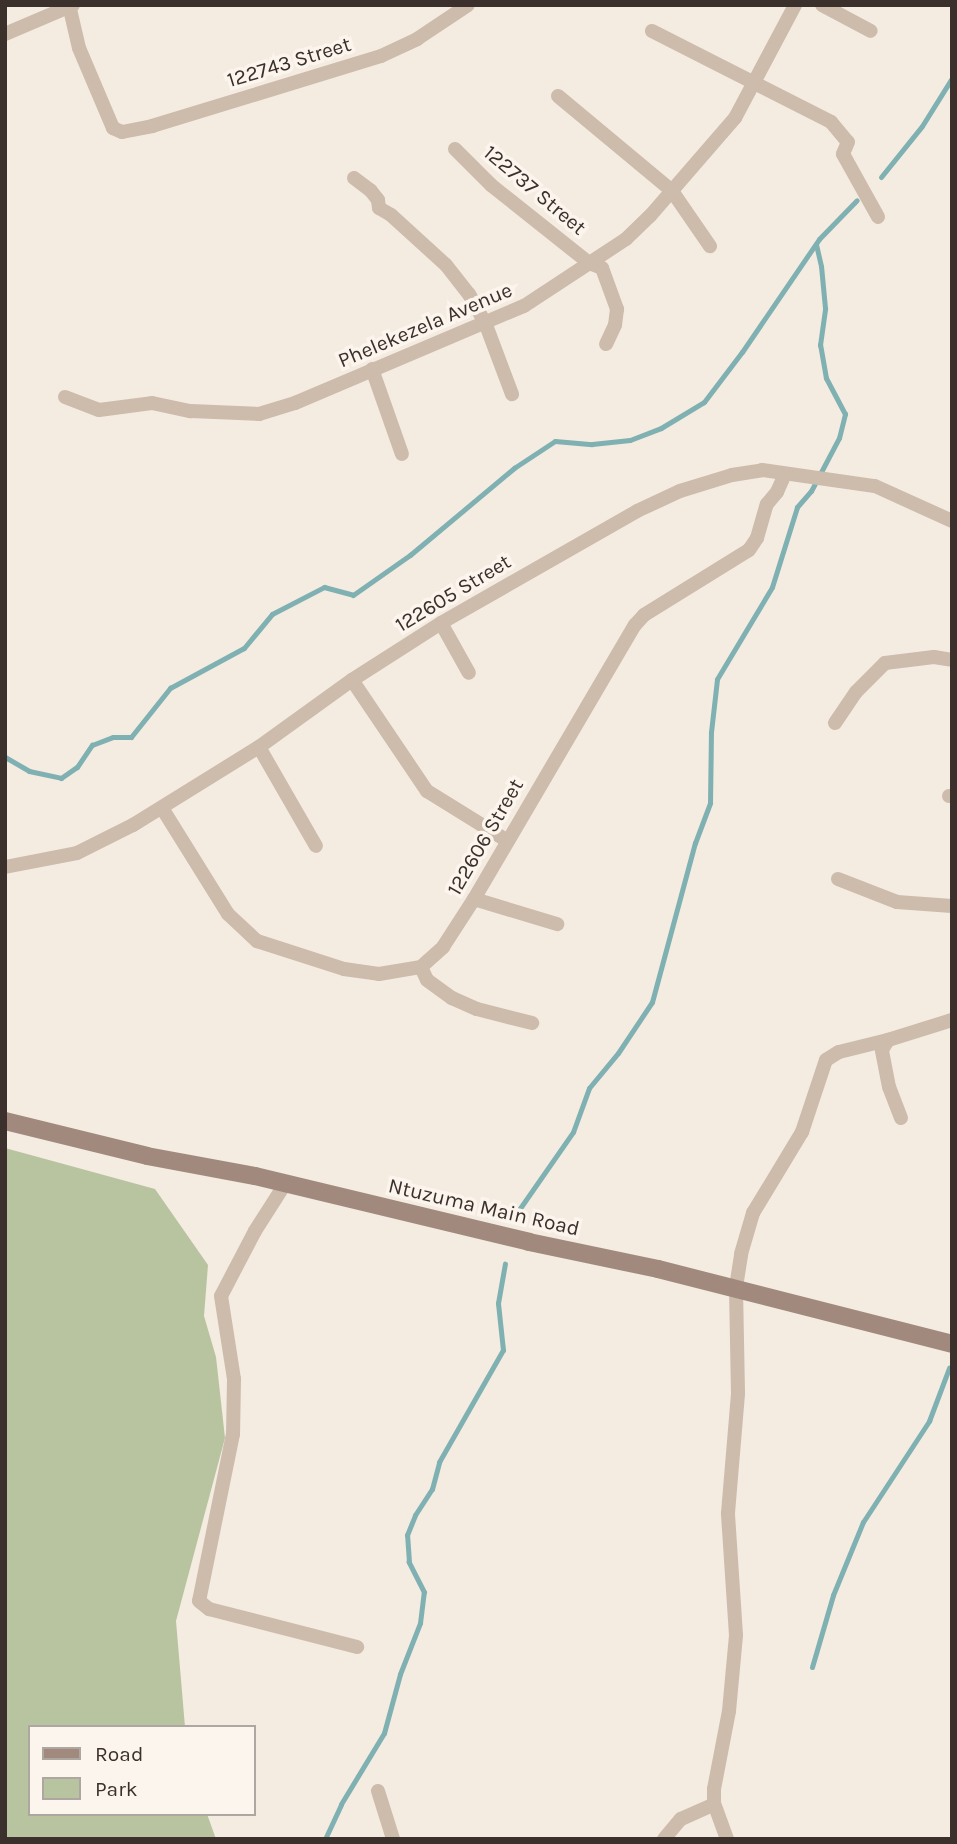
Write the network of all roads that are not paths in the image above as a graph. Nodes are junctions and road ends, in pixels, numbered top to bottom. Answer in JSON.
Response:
{"nodes":[{"id":1,"x":468,"y":5,"type":"edge"},
{"id":2,"x":795,"y":5,"type":"edge"},
{"id":3,"x":822,"y":5,"type":"edge"},
{"id":4,"x":71,"y":6,"type":"edge"},
{"id":5,"x":652,"y":31,"type":"dead end"},
{"id":6,"x":871,"y":31,"type":"dead end"},
{"id":7,"x":5,"y":34,"type":"edge"},
{"id":8,"x":755,"y":86,"type":"junction"},
{"id":9,"x":558,"y":96,"type":"dead end"},
{"id":10,"x":455,"y":149,"type":"dead end"},
{"id":11,"x":355,"y":178,"type":"dead end"},
{"id":12,"x":672,"y":191,"type":"junction"},
{"id":13,"x":878,"y":217,"type":"dead end"},
{"id":14,"x":710,"y":246,"type":"dead end"},
{"id":15,"x":589,"y":263,"type":"junction"},
{"id":16,"x":486,"y":325,"type":"junction"},
{"id":17,"x":606,"y":344,"type":"dead end"},
{"id":18,"x":372,"y":369,"type":"junction"},
{"id":19,"x":512,"y":394,"type":"dead end"},
{"id":20,"x":65,"y":397,"type":"dead end"},
{"id":21,"x":402,"y":454,"type":"dead end"},
{"id":22,"x":785,"y":474,"type":"junction"},
{"id":23,"x":952,"y":521,"type":"edge"},
{"id":24,"x":441,"y":623,"type":"junction"},
{"id":25,"x":952,"y":660,"type":"edge"},
{"id":26,"x":469,"y":673,"type":"dead end"},
{"id":27,"x":352,"y":680,"type":"junction"},
{"id":28,"x":835,"y":723,"type":"dead end"},
{"id":29,"x":258,"y":747,"type":"junction"},
{"id":30,"x":162,"y":808,"type":"junction"},
{"id":31,"x":506,"y":840,"type":"junction"},
{"id":32,"x":316,"y":846,"type":"dead end"},
{"id":33,"x":5,"y":867,"type":"edge"},
{"id":34,"x":838,"y":879,"type":"dead end"},
{"id":35,"x":474,"y":899,"type":"junction"},
{"id":36,"x":952,"y":906,"type":"edge"},
{"id":37,"x":557,"y":925,"type":"dead end"},
{"id":38,"x":421,"y":967,"type":"junction"},
{"id":39,"x":952,"y":1020,"type":"edge"},
{"id":40,"x":532,"y":1023,"type":"dead end"},
{"id":41,"x":888,"y":1040,"type":"junction"},
{"id":42,"x":901,"y":1118,"type":"dead end"},
{"id":43,"x":5,"y":1121,"type":"edge"},
{"id":44,"x":285,"y":1184,"type":"junction"},
{"id":45,"x":736,"y":1287,"type":"junction"},
{"id":46,"x":952,"y":1344,"type":"edge"},
{"id":47,"x":357,"y":1647,"type":"dead end"},
{"id":48,"x":378,"y":1791,"type":"dead end"},
{"id":49,"x":714,"y":1804,"type":"junction"},
{"id":50,"x":393,"y":1839,"type":"edge"},
{"id":51,"x":663,"y":1839,"type":"edge"},
{"id":52,"x":727,"y":1839,"type":"edge"}],
"edges":[{"from":1,"to":4,"type":"street","name":"122743 Street"},
{"from":2,"to":8,"type":"street","name":"Phelekezela Avenue"},
{"from":3,"to":6,"type":"street"},
{"from":4,"to":7,"type":"street"},
{"from":5,"to":8,"type":"street"},
{"from":8,"to":12,"type":"street","name":"Phelekezela Avenue"},
{"from":8,"to":13,"type":"street"},
{"from":9,"to":12,"type":"street"},
{"from":10,"to":15,"type":"street","name":"122737 Street"},
{"from":11,"to":16,"type":"street"},
{"from":12,"to":14,"type":"street"},
{"from":12,"to":15,"type":"street","name":"Phelekezela Avenue"},
{"from":15,"to":16,"type":"street","name":"Phelekezela Avenue"},
{"from":15,"to":17,"type":"street","name":"122737 Street"},
{"from":16,"to":18,"type":"street","name":"Phelekezela Avenue"},
{"from":16,"to":19,"type":"street"},
{"from":18,"to":20,"type":"street","name":"Phelekezela Avenue"},
{"from":18,"to":21,"type":"street"},
{"from":22,"to":23,"type":"street","name":"122605 Street"},
{"from":22,"to":24,"type":"street","name":"122605 Street"},
{"from":22,"to":31,"type":"street","name":"122606 Street"},
{"from":24,"to":26,"type":"street"},
{"from":24,"to":27,"type":"street","name":"122605 Street"},
{"from":25,"to":28,"type":"street"},
{"from":27,"to":29,"type":"street","name":"122605 Street"},
{"from":27,"to":31,"type":"street"},
{"from":29,"to":30,"type":"street","name":"122605 Street"},
{"from":29,"to":32,"type":"street"},
{"from":30,"to":33,"type":"street","name":"122605 Street"},
{"from":30,"to":38,"type":"street"},
{"from":31,"to":35,"type":"street","name":"122606 Street"},
{"from":34,"to":36,"type":"street"},
{"from":35,"to":37,"type":"street"},
{"from":35,"to":38,"type":"street","name":"122606 Street"},
{"from":38,"to":40,"type":"street"},
{"from":39,"to":41,"type":"street"},
{"from":41,"to":42,"type":"street"},
{"from":41,"to":45,"type":"street"},
{"from":43,"to":44,"type":"main road","name":"Ntuzuma Main Road"},
{"from":44,"to":45,"type":"main road","name":"Ntuzuma Main Road"},
{"from":44,"to":47,"type":"street"},
{"from":45,"to":46,"type":"main road","name":"Ntuzuma Main Road"},
{"from":45,"to":49,"type":"street"},
{"from":48,"to":50,"type":"street"},
{"from":49,"to":51,"type":"street"},
{"from":49,"to":52,"type":"street"}]}
